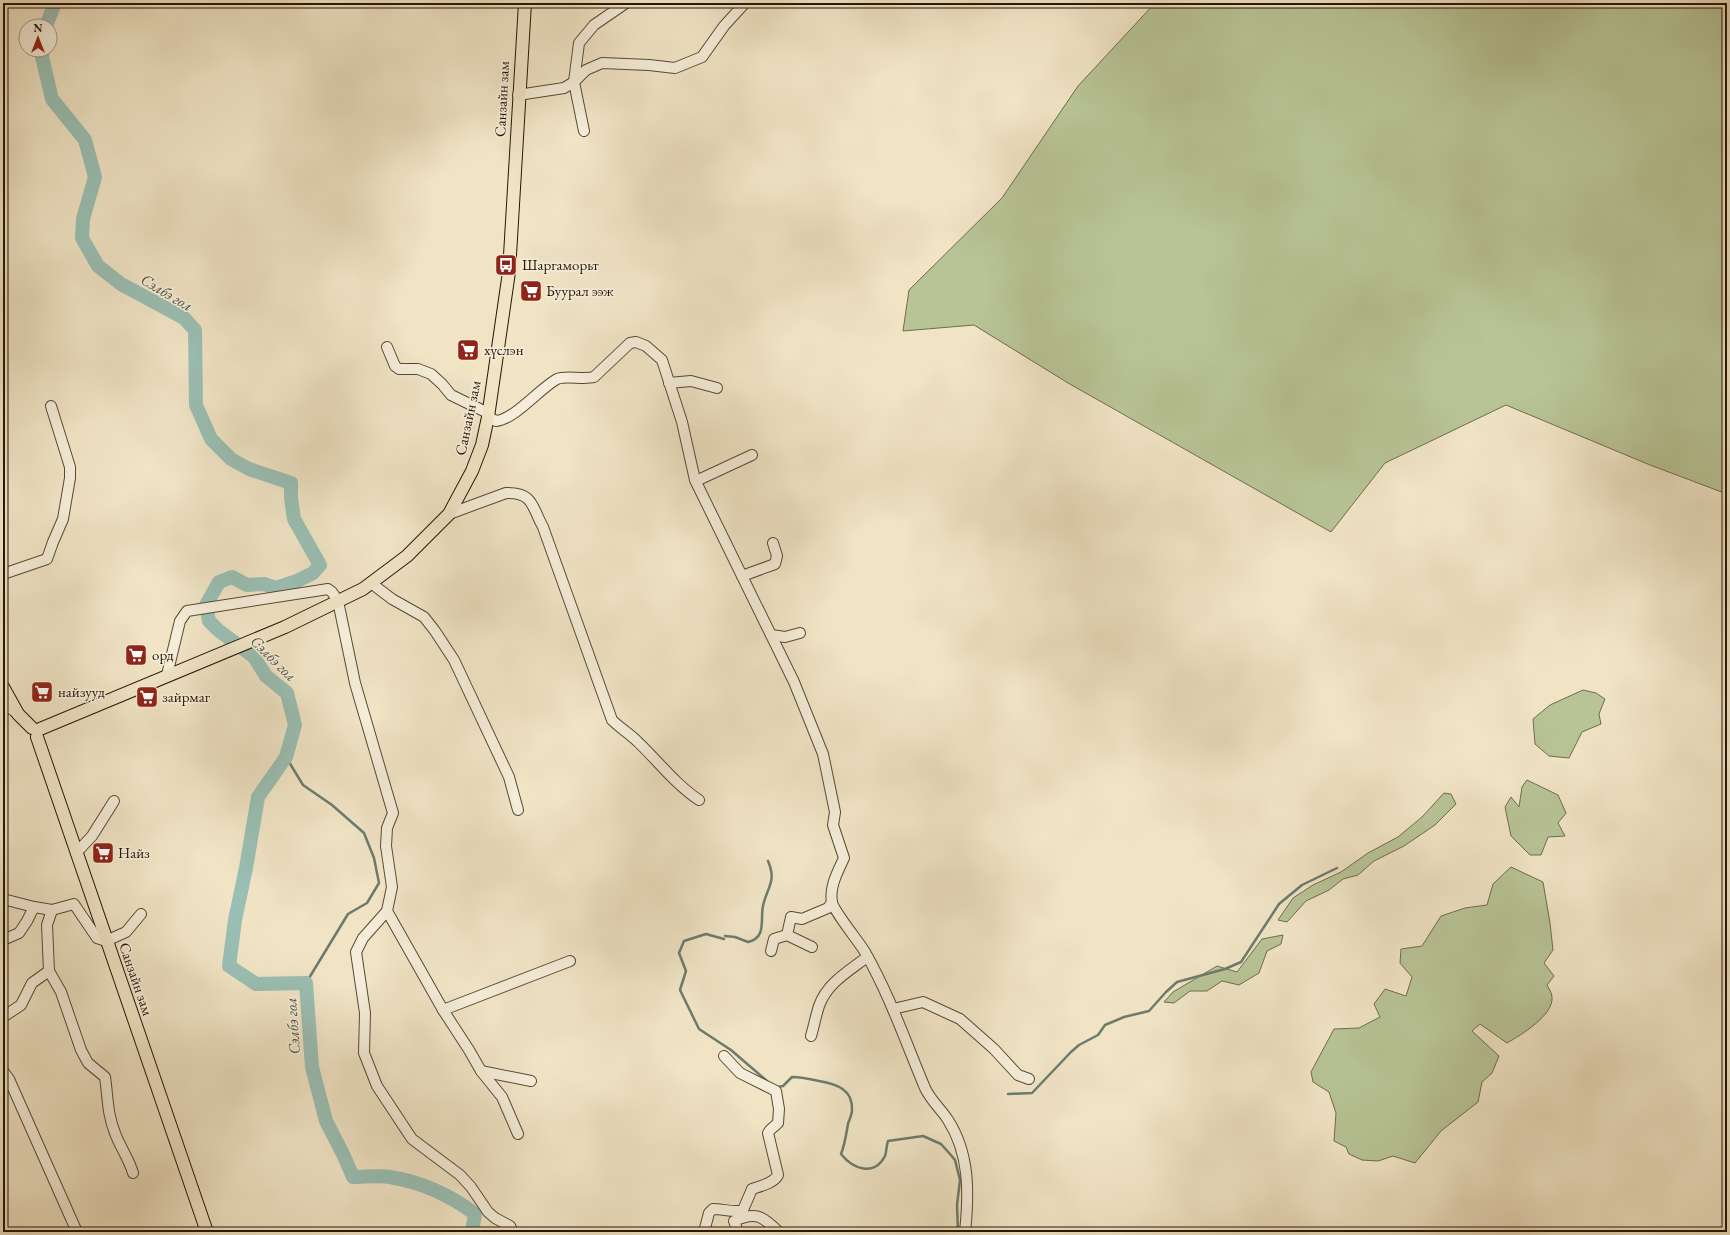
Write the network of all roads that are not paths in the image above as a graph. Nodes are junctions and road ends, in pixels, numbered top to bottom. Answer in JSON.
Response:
{"nodes":[{"id":1,"x":524,"y":3,"type":"edge"},
{"id":2,"x":626,"y":3,"type":"edge"},
{"id":3,"x":744,"y":3,"type":"edge"},
{"id":4,"x":574,"y":82,"type":"junction"},
{"id":5,"x":518,"y":95,"type":"junction"},
{"id":6,"x":584,"y":131,"type":"dead end"},
{"id":7,"x":387,"y":347,"type":"dead end"},
{"id":8,"x":669,"y":383,"type":"junction"},
{"id":9,"x":717,"y":388,"type":"dead end"},
{"id":10,"x":51,"y":406,"type":"dead end"},
{"id":11,"x":488,"y":415,"type":"junction"},
{"id":12,"x":752,"y":455,"type":"dead end"},
{"id":13,"x":696,"y":481,"type":"junction"},
{"id":14,"x":449,"y":514,"type":"junction"},
{"id":15,"x":773,"y":543,"type":"dead end"},
{"id":16,"x":3,"y":574,"type":"edge"},
{"id":17,"x":742,"y":576,"type":"junction"},
{"id":18,"x":371,"y":583,"type":"junction"},
{"id":19,"x":338,"y":601,"type":"junction"},
{"id":20,"x":800,"y":633,"type":"dead end"},
{"id":21,"x":771,"y":635,"type":"junction"},
{"id":22,"x":167,"y":675,"type":"junction"},
{"id":23,"x":3,"y":687,"type":"edge"},
{"id":24,"x":3,"y":704,"type":"edge"},
{"id":25,"x":18,"y":714,"type":"junction"},
{"id":26,"x":36,"y":731,"type":"junction"},
{"id":27,"x":699,"y":800,"type":"dead end"},
{"id":28,"x":114,"y":801,"type":"dead end"},
{"id":29,"x":518,"y":810,"type":"dead end"},
{"id":30,"x":76,"y":853,"type":"junction"},
{"id":31,"x":3,"y":899,"type":"edge"},
{"id":32,"x":832,"y":902,"type":"junction"},
{"id":33,"x":34,"y":907,"type":"junction"},
{"id":34,"x":52,"y":910,"type":"junction"},
{"id":35,"x":388,"y":911,"type":"junction"},
{"id":36,"x":141,"y":914,"type":"dead end"},
{"id":37,"x":787,"y":935,"type":"junction"},
{"id":38,"x":3,"y":940,"type":"edge"},
{"id":39,"x":106,"y":942,"type":"junction"},
{"id":40,"x":812,"y":947,"type":"dead end"},
{"id":41,"x":771,"y":951,"type":"dead end"},
{"id":42,"x":867,"y":957,"type":"junction"},
{"id":43,"x":570,"y":960,"type":"dead end"},
{"id":44,"x":49,"y":971,"type":"junction"},
{"id":45,"x":893,"y":1008,"type":"junction"},
{"id":46,"x":443,"y":1010,"type":"junction"},
{"id":47,"x":3,"y":1017,"type":"edge"},
{"id":48,"x":812,"y":1036,"type":"dead end"},
{"id":49,"x":724,"y":1056,"type":"dead end"},
{"id":50,"x":481,"y":1071,"type":"junction"},
{"id":51,"x":3,"y":1072,"type":"edge"},
{"id":52,"x":1029,"y":1079,"type":"dead end"},
{"id":53,"x":531,"y":1081,"type":"dead end"},
{"id":54,"x":518,"y":1134,"type":"dead end"},
{"id":55,"x":133,"y":1173,"type":"dead end"},
{"id":56,"x":77,"y":1232,"type":"edge"},
{"id":57,"x":207,"y":1232,"type":"edge"},
{"id":58,"x":513,"y":1232,"type":"edge"},
{"id":59,"x":704,"y":1232,"type":"edge"},
{"id":60,"x":738,"y":1232,"type":"edge"},
{"id":61,"x":779,"y":1232,"type":"edge"},
{"id":62,"x":965,"y":1232,"type":"edge"}],
"edges":[{"from":1,"to":5,"type":"main road","name":"Санзайн зам"},
{"from":2,"to":4,"type":"street"},
{"from":3,"to":4,"type":"street"},
{"from":4,"to":5,"type":"street"},
{"from":4,"to":6,"type":"street"},
{"from":5,"to":11,"type":"main road","name":"Санзайн зам"},
{"from":7,"to":11,"type":"street"},
{"from":8,"to":9,"type":"street"},
{"from":8,"to":11,"type":"street"},
{"from":8,"to":13,"type":"street"},
{"from":10,"to":16,"type":"street"},
{"from":11,"to":14,"type":"main road","name":"Санзайн зам"},
{"from":12,"to":13,"type":"street"},
{"from":13,"to":17,"type":"street"},
{"from":14,"to":18,"type":"main road","name":"Санзайн зам"},
{"from":14,"to":27,"type":"street"},
{"from":15,"to":17,"type":"street"},
{"from":17,"to":21,"type":"street"},
{"from":18,"to":19,"type":"main road","name":"Санзайн зам"},
{"from":18,"to":29,"type":"street"},
{"from":19,"to":22,"type":"main road","name":"Санзайн зам"},
{"from":19,"to":22,"type":"street"},
{"from":19,"to":35,"type":"street"},
{"from":20,"to":21,"type":"street"},
{"from":21,"to":32,"type":"street"},
{"from":22,"to":26,"type":"main road"},
{"from":23,"to":25,"type":"main road"},
{"from":24,"to":25,"type":"street"},
{"from":25,"to":26,"type":"main road"},
{"from":26,"to":30,"type":"main road","name":"Санзайн зам"},
{"from":28,"to":30,"type":"street"},
{"from":30,"to":39,"type":"main road","name":"Санзайн зам"},
{"from":31,"to":33,"type":"street"},
{"from":32,"to":37,"type":"street"},
{"from":32,"to":42,"type":"street"},
{"from":33,"to":34,"type":"street"},
{"from":33,"to":38,"type":"street"},
{"from":34,"to":39,"type":"street"},
{"from":34,"to":44,"type":"street"},
{"from":35,"to":46,"type":"street"},
{"from":35,"to":58,"type":"street"},
{"from":36,"to":39,"type":"street"},
{"from":37,"to":40,"type":"street"},
{"from":37,"to":41,"type":"street"},
{"from":39,"to":57,"type":"main road","name":"Санзайн зам"},
{"from":42,"to":45,"type":"street"},
{"from":42,"to":48,"type":"street"},
{"from":43,"to":46,"type":"street"},
{"from":44,"to":47,"type":"street"},
{"from":44,"to":55,"type":"street"},
{"from":45,"to":52,"type":"street"},
{"from":45,"to":62,"type":"street"},
{"from":46,"to":50,"type":"street"},
{"from":49,"to":59,"type":"street"},
{"from":50,"to":53,"type":"street"},
{"from":50,"to":54,"type":"street"},
{"from":51,"to":56,"type":"street"},
{"from":60,"to":61,"type":"street"}]}
